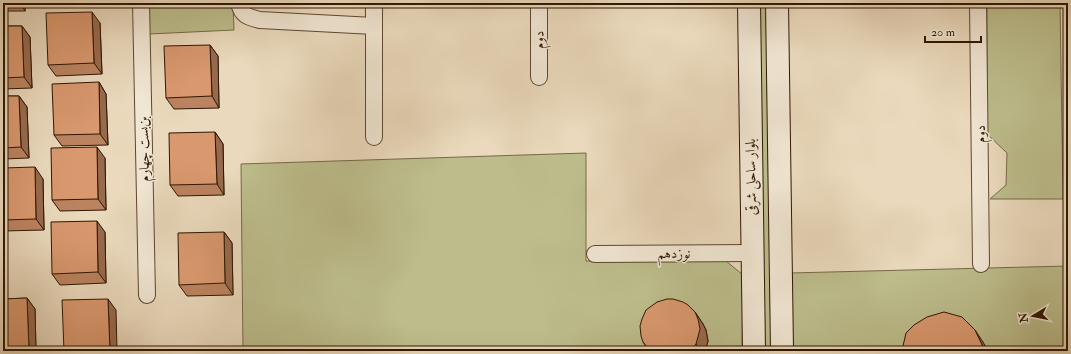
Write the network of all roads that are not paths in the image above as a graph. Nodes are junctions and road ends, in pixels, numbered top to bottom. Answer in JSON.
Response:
{"nodes":[{"id":1,"x":141,"y":3,"type":"edge"},
{"id":2,"x":239,"y":3,"type":"edge"},
{"id":3,"x":374,"y":3,"type":"edge"},
{"id":4,"x":539,"y":3,"type":"edge"},
{"id":5,"x":748,"y":3,"type":"edge"},
{"id":6,"x":777,"y":3,"type":"edge"},
{"id":7,"x":978,"y":3,"type":"edge"},
{"id":8,"x":374,"y":26,"type":"junction"},
{"id":9,"x":539,"y":77,"type":"dead end"},
{"id":10,"x":374,"y":137,"type":"dead end"},
{"id":11,"x":752,"y":253,"type":"junction"},
{"id":12,"x":595,"y":254,"type":"dead end"},
{"id":13,"x":981,"y":264,"type":"dead end"},
{"id":14,"x":147,"y":295,"type":"dead end"},
{"id":15,"x":754,"y":351,"type":"edge"},
{"id":16,"x":782,"y":351,"type":"edge"}],
"edges":[{"from":1,"to":14,"type":"street","name":"بن‌بست چهارم"},
{"from":2,"to":8,"type":"street"},
{"from":3,"to":8,"type":"street"},
{"from":4,"to":9,"type":"street","name":"دوم"},
{"from":5,"to":11,"type":"street","name":"بلوار ساحلی شرقی"},
{"from":6,"to":16,"type":"street","name":"بلوار ساحلی شرقی"},
{"from":7,"to":13,"type":"street","name":"دوم"},
{"from":8,"to":10,"type":"street"},
{"from":11,"to":12,"type":"street","name":"نوزدهم"},
{"from":11,"to":15,"type":"street","name":"بلوار ساحلی شرقی"}]}
